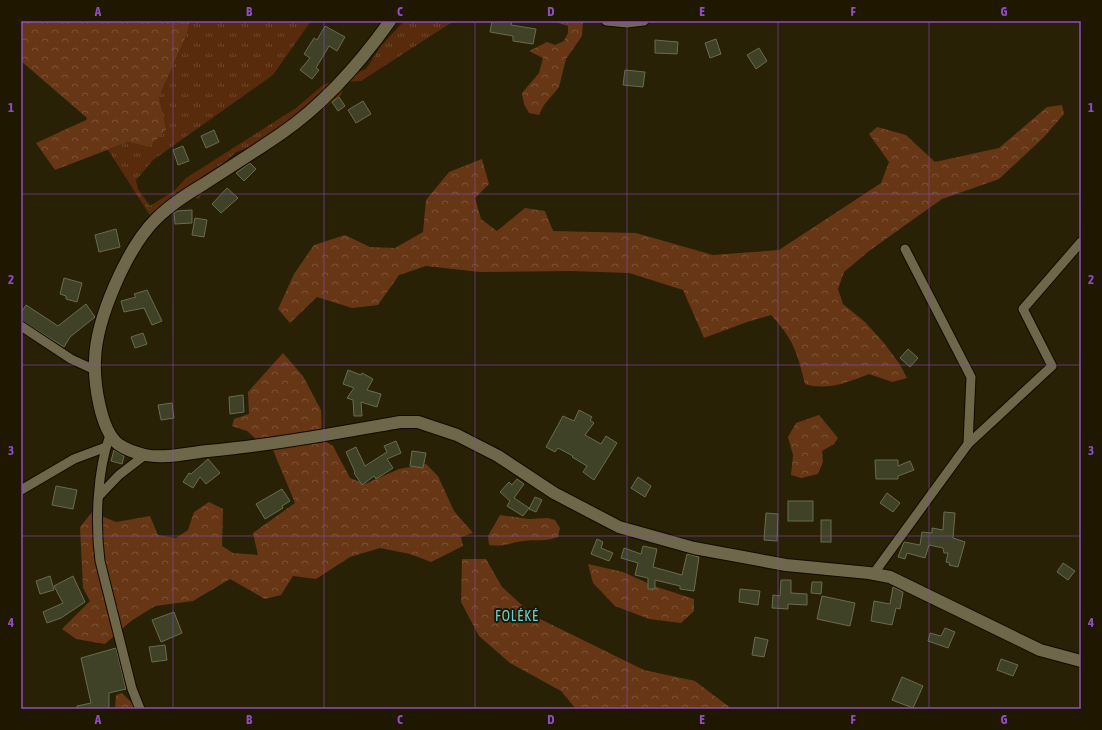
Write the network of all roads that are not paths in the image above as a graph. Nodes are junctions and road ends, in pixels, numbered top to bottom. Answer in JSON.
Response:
{"nodes":[{"id":1,"x":390,"y":21,"type":"edge"},
{"id":2,"x":606,"y":21,"type":"edge"},
{"id":3,"x":644,"y":21,"type":"edge"},
{"id":4,"x":1081,"y":242,"type":"edge"},
{"id":5,"x":905,"y":249,"type":"dead end"},
{"id":6,"x":21,"y":326,"type":"edge"},
{"id":7,"x":95,"y":370,"type":"junction"},
{"id":8,"x":108,"y":441,"type":"junction"},
{"id":9,"x":968,"y":444,"type":"junction"},
{"id":10,"x":145,"y":455,"type":"junction"},
{"id":11,"x":21,"y":490,"type":"edge"},
{"id":12,"x":99,"y":497,"type":"junction"},
{"id":13,"x":874,"y":574,"type":"junction"},
{"id":14,"x":1081,"y":661,"type":"edge"},
{"id":15,"x":140,"y":709,"type":"edge"}],
"edges":[{"from":1,"to":7,"type":"street"},
{"from":2,"to":3,"type":"street"},
{"from":4,"to":9,"type":"street"},
{"from":5,"to":9,"type":"street"},
{"from":6,"to":7,"type":"street"},
{"from":7,"to":8,"type":"street"},
{"from":8,"to":10,"type":"street"},
{"from":8,"to":11,"type":"street"},
{"from":8,"to":12,"type":"street"},
{"from":9,"to":13,"type":"street"},
{"from":10,"to":12,"type":"street"},
{"from":10,"to":13,"type":"street"},
{"from":12,"to":15,"type":"street"},
{"from":13,"to":14,"type":"street"}]}
